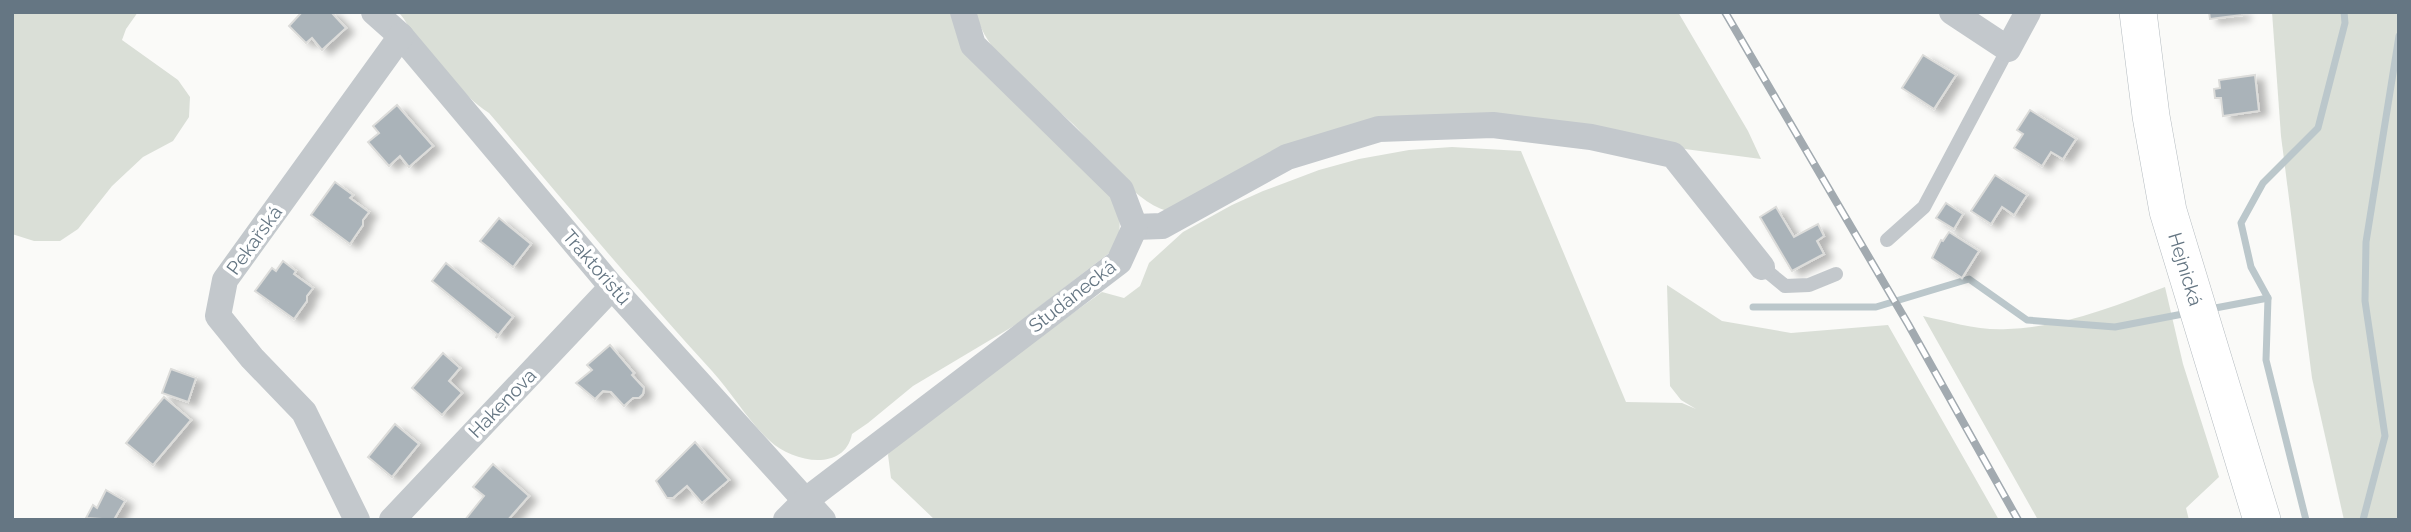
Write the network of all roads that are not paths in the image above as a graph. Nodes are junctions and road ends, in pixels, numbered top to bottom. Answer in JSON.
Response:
{"nodes":[{"id":1,"x":374,"y":12,"type":"edge"},
{"id":2,"x":963,"y":12,"type":"edge"},
{"id":3,"x":1952,"y":12,"type":"edge"},
{"id":4,"x":2028,"y":12,"type":"edge"},
{"id":5,"x":2138,"y":12,"type":"edge"},
{"id":6,"x":401,"y":36,"type":"junction"},
{"id":7,"x":2008,"y":49,"type":"junction"},
{"id":8,"x":1135,"y":227,"type":"junction"},
{"id":9,"x":1887,"y":240,"type":"dead end"},
{"id":10,"x":1762,"y":267,"type":"joint"},
{"id":11,"x":1836,"y":274,"type":"dead end"},
{"id":12,"x":612,"y":287,"type":"junction"},
{"id":13,"x":815,"y":510,"type":"edge"},
{"id":14,"x":357,"y":520,"type":"edge"},
{"id":15,"x":392,"y":520,"type":"edge"},
{"id":16,"x":786,"y":520,"type":"edge"},
{"id":17,"x":2262,"y":520,"type":"edge"}],
"edges":[{"from":1,"to":6,"type":"street","name":"Traktoristů"},
{"from":2,"to":8,"type":"street"},
{"from":3,"to":7,"type":"street"},
{"from":4,"to":7,"type":"street"},
{"from":5,"to":17,"type":"main road","name":"Hejnická"},
{"from":6,"to":12,"type":"street","name":"Traktoristů"},
{"from":6,"to":14,"type":"street","name":"Pekařská"},
{"from":7,"to":9,"type":"lane"},
{"from":8,"to":10,"type":"street"},
{"from":8,"to":13,"type":"street","name":"Studánecká"},
{"from":10,"to":11,"type":"lane"},
{"from":12,"to":13,"type":"street","name":"Traktoristů"},
{"from":12,"to":15,"type":"street","name":"Hakenova"},
{"from":13,"to":16,"type":"street","name":"Studánecká"}]}
